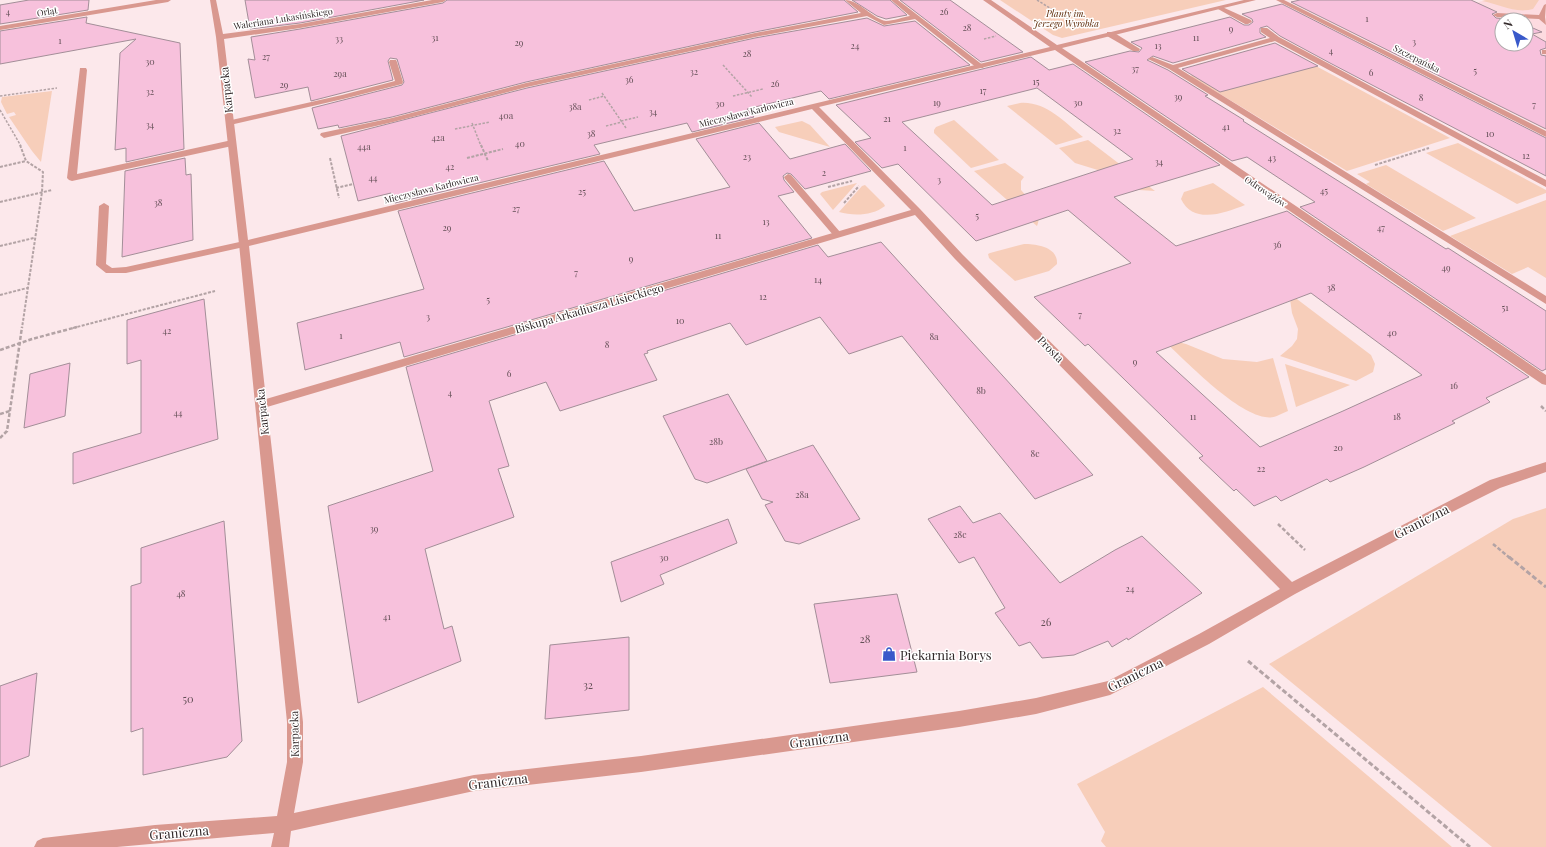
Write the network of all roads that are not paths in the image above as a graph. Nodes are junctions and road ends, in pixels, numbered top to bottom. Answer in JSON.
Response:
{"nodes":[{"id":1,"x":168,"y":0,"type":"edge"},
{"id":2,"x":213,"y":0,"type":"edge"},
{"id":3,"x":443,"y":0,"type":"edge"},
{"id":4,"x":848,"y":0,"type":"edge"},
{"id":5,"x":894,"y":0,"type":"edge"},
{"id":6,"x":986,"y":0,"type":"edge"},
{"id":7,"x":1253,"y":0,"type":"edge"},
{"id":8,"x":1279,"y":0,"type":"edge"},
{"id":9,"x":1546,"y":6,"type":"edge"},
{"id":10,"x":1220,"y":8,"type":"junction"},
{"id":11,"x":868,"y":14,"type":"junction"},
{"id":12,"x":916,"y":16,"type":"junction"},
{"id":13,"x":1534,"y":17,"type":"edge"},
{"id":14,"x":1541,"y":17,"type":"junction"},
{"id":15,"x":1248,"y":22,"type":"dead end"},
{"id":16,"x":1546,"y":23,"type":"edge"},
{"id":17,"x":0,"y":28,"type":"edge"},
{"id":18,"x":1264,"y":30,"type":"dead end"},
{"id":19,"x":1110,"y":34,"type":"junction"},
{"id":20,"x":220,"y":37,"type":"junction"},
{"id":21,"x":1276,"y":40,"type":"junction"},
{"id":22,"x":1056,"y":48,"type":"junction"},
{"id":23,"x":1136,"y":49,"type":"dead end"},
{"id":24,"x":1152,"y":59,"type":"dead end"},
{"id":25,"x":393,"y":62,"type":"dead end"},
{"id":26,"x":980,"y":66,"type":"junction"},
{"id":27,"x":1172,"y":67,"type":"junction"},
{"id":28,"x":83,"y":70,"type":"dead end"},
{"id":29,"x":813,"y":106,"type":"junction"},
{"id":30,"x":230,"y":123,"type":"junction"},
{"id":31,"x":1546,"y":134,"type":"edge"},
{"id":32,"x":324,"y":135,"type":"road end"},
{"id":33,"x":232,"y":143,"type":"junction"},
{"id":34,"x":788,"y":177,"type":"dead end"},
{"id":35,"x":1546,"y":184,"type":"edge"},
{"id":36,"x":104,"y":206,"type":"dead end"},
{"id":37,"x":917,"y":211,"type":"junction"},
{"id":38,"x":837,"y":234,"type":"junction"},
{"id":39,"x":244,"y":244,"type":"junction"},
{"id":40,"x":1546,"y":301,"type":"edge"},
{"id":41,"x":1546,"y":381,"type":"edge"},
{"id":42,"x":261,"y":405,"type":"junction"},
{"id":43,"x":1546,"y":467,"type":"edge"},
{"id":44,"x":1290,"y":590,"type":"junction"},
{"id":45,"x":284,"y":824,"type":"junction"},
{"id":46,"x":43,"y":847,"type":"edge"},
{"id":47,"x":280,"y":847,"type":"edge"}],
"edges":[{"from":1,"to":17,"type":"street","name":"Orląt"},
{"from":2,"to":20,"type":"street","name":"Karpacka"},
{"from":3,"to":20,"type":"street","name":"Waleriana Łukasińskiego"},
{"from":4,"to":11,"type":"street"},
{"from":5,"to":12,"type":"street"},
{"from":6,"to":22,"type":"street","name":"Odrowążów"},
{"from":7,"to":10,"type":"street","name":"Mieczysława Karłowicza"},
{"from":8,"to":31,"type":"street","name":"Szczepańska"},
{"from":9,"to":14,"type":"street"},
{"from":10,"to":15,"type":"street"},
{"from":10,"to":19,"type":"street","name":"Mieczysława Karłowicza"},
{"from":11,"to":12,"type":"street"},
{"from":11,"to":32,"type":"street"},
{"from":12,"to":26,"type":"street"},
{"from":13,"to":14,"type":"street"},
{"from":14,"to":16,"type":"street"},
{"from":18,"to":21,"type":"street"},
{"from":19,"to":22,"type":"street","name":"Mieczysława Karłowicza"},
{"from":19,"to":23,"type":"street"},
{"from":20,"to":30,"type":"street","name":"Karpacka"},
{"from":21,"to":27,"type":"street"},
{"from":21,"to":35,"type":"street"},
{"from":22,"to":26,"type":"street","name":"Mieczysława Karłowicza"},
{"from":22,"to":41,"type":"street","name":"Odrowążów"},
{"from":24,"to":27,"type":"street"},
{"from":25,"to":30,"type":"street"},
{"from":26,"to":29,"type":"street","name":"Mieczysława Karłowicza"},
{"from":27,"to":40,"type":"street"},
{"from":28,"to":33,"type":"street"},
{"from":29,"to":37,"type":"street","name":"Prosta"},
{"from":29,"to":39,"type":"street","name":"Mieczysława Karłowicza"},
{"from":30,"to":33,"type":"street","name":"Karpacka"},
{"from":33,"to":39,"type":"street","name":"Karpacka"},
{"from":34,"to":38,"type":"street"},
{"from":36,"to":39,"type":"street","name":"Mieczysława Karłowicza"},
{"from":37,"to":38,"type":"street","name":"Biskupa Arkadiusza Lisieckiego"},
{"from":37,"to":44,"type":"street","name":"Prosta"},
{"from":38,"to":42,"type":"street","name":"Biskupa Arkadiusza Lisieckiego"},
{"from":39,"to":42,"type":"street","name":"Karpacka"},
{"from":42,"to":45,"type":"street","name":"Karpacka"},
{"from":43,"to":44,"type":"street","name":"Graniczna"},
{"from":44,"to":45,"type":"street","name":"Graniczna"},
{"from":45,"to":46,"type":"street","name":"Graniczna"},
{"from":45,"to":47,"type":"street","name":"Karpacka"}]}
